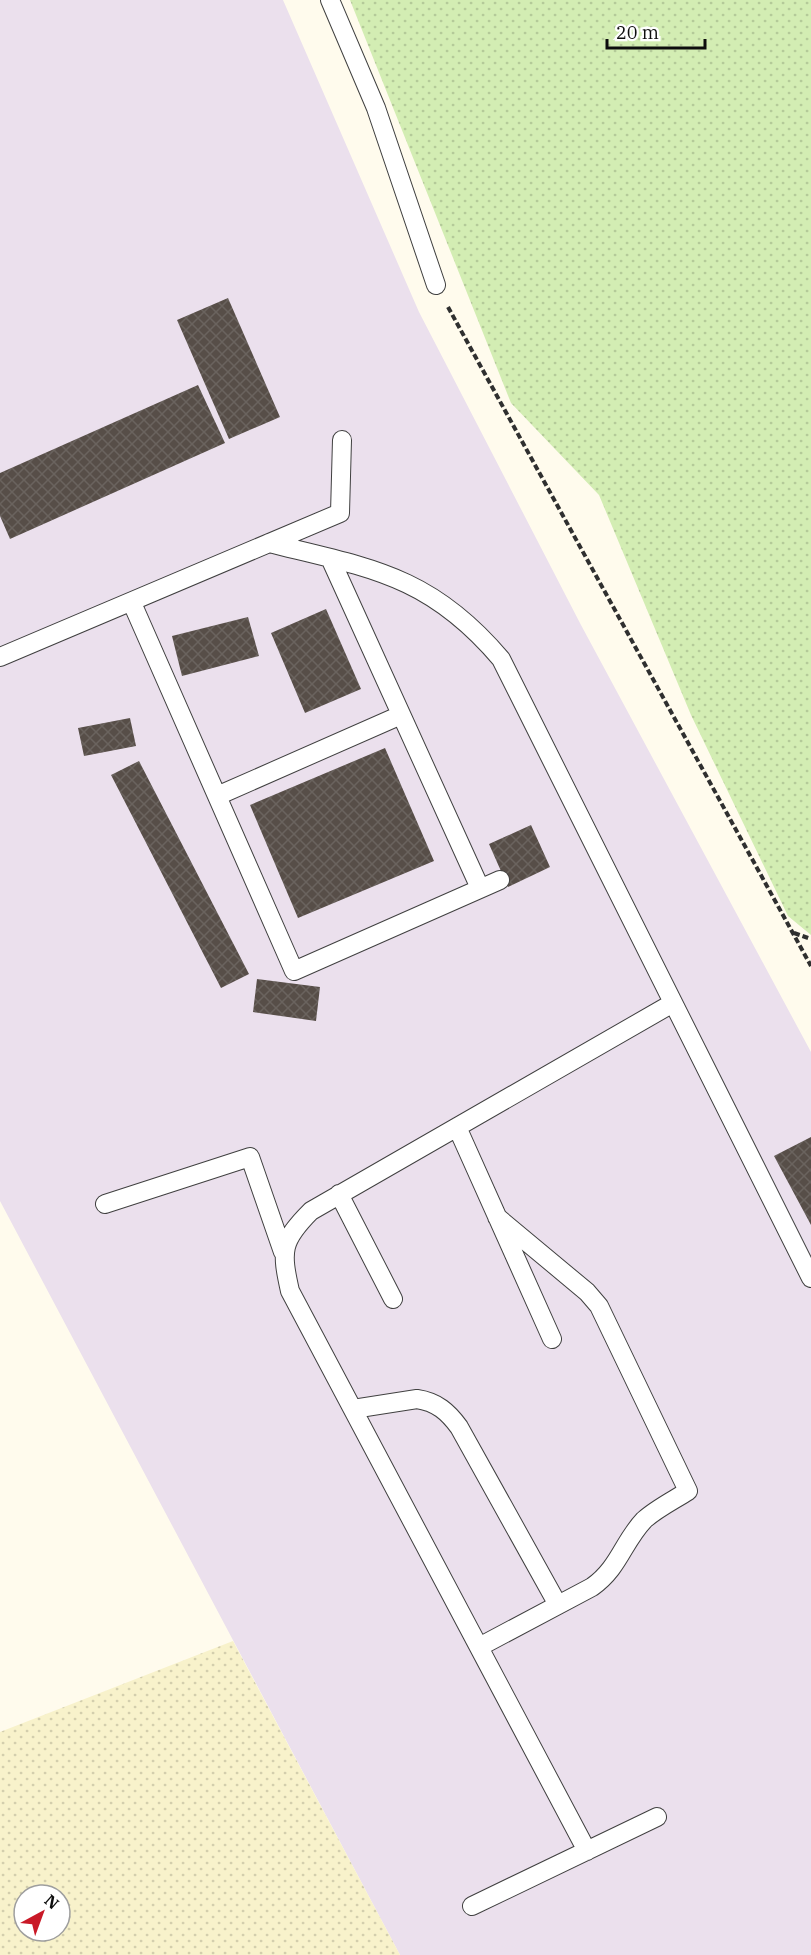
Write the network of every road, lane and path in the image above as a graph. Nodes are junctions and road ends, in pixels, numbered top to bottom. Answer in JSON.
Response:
{"nodes":[{"id":1,"x":330,"y":0,"type":"edge"},
{"id":2,"x":436,"y":285,"type":"joint"},
{"id":3,"x":342,"y":440,"type":"dead end"},
{"id":4,"x":269,"y":543,"type":"junction"},
{"id":5,"x":330,"y":558,"type":"junction"},
{"id":6,"x":132,"y":603,"type":"junction"},
{"id":7,"x":0,"y":657,"type":"edge"},
{"id":8,"x":401,"y":715,"type":"junction"},
{"id":9,"x":217,"y":796,"type":"junction"},
{"id":10,"x":500,"y":880,"type":"dead end"},
{"id":11,"x":480,"y":888,"type":"junction"},
{"id":12,"x":793,"y":933,"type":"junction"},
{"id":13,"x":811,"y":939,"type":"edge"},
{"id":14,"x":811,"y":966,"type":"edge"},
{"id":15,"x":673,"y":1003,"type":"junction"},
{"id":16,"x":457,"y":1127,"type":"junction"},
{"id":17,"x":339,"y":1194,"type":"junction"},
{"id":18,"x":105,"y":1204,"type":"dead end"},
{"id":19,"x":497,"y":1217,"type":"junction"},
{"id":20,"x":284,"y":1252,"type":"junction"},
{"id":21,"x":811,"y":1278,"type":"edge"},
{"id":22,"x":393,"y":1299,"type":"dead end"},
{"id":23,"x":552,"y":1339,"type":"dead end"},
{"id":24,"x":353,"y":1409,"type":"junction"},
{"id":25,"x":558,"y":1605,"type":"junction"},
{"id":26,"x":479,"y":1647,"type":"junction"},
{"id":27,"x":657,"y":1817,"type":"dead end"},
{"id":28,"x":587,"y":1851,"type":"junction"},
{"id":29,"x":472,"y":1906,"type":"dead end"}],
"edges":[{"from":1,"to":2,"type":"lane"},
{"from":2,"to":12,"type":"path"},
{"from":3,"to":4,"type":"lane"},
{"from":4,"to":5,"type":"lane"},
{"from":4,"to":6,"type":"lane"},
{"from":5,"to":8,"type":"lane"},
{"from":5,"to":15,"type":"lane"},
{"from":6,"to":7,"type":"lane"},
{"from":6,"to":9,"type":"lane"},
{"from":8,"to":9,"type":"lane"},
{"from":8,"to":11,"type":"lane"},
{"from":9,"to":11,"type":"lane"},
{"from":10,"to":11,"type":"lane"},
{"from":12,"to":13,"type":"path"},
{"from":12,"to":14,"type":"path"},
{"from":15,"to":16,"type":"lane"},
{"from":15,"to":21,"type":"lane"},
{"from":16,"to":17,"type":"lane"},
{"from":16,"to":19,"type":"lane"},
{"from":17,"to":20,"type":"lane"},
{"from":17,"to":22,"type":"lane"},
{"from":18,"to":20,"type":"lane"},
{"from":19,"to":23,"type":"lane"},
{"from":19,"to":25,"type":"lane"},
{"from":20,"to":24,"type":"lane"},
{"from":24,"to":25,"type":"lane"},
{"from":24,"to":26,"type":"lane"},
{"from":25,"to":26,"type":"lane"},
{"from":26,"to":28,"type":"lane"},
{"from":27,"to":28,"type":"lane"},
{"from":28,"to":29,"type":"lane"}]}
